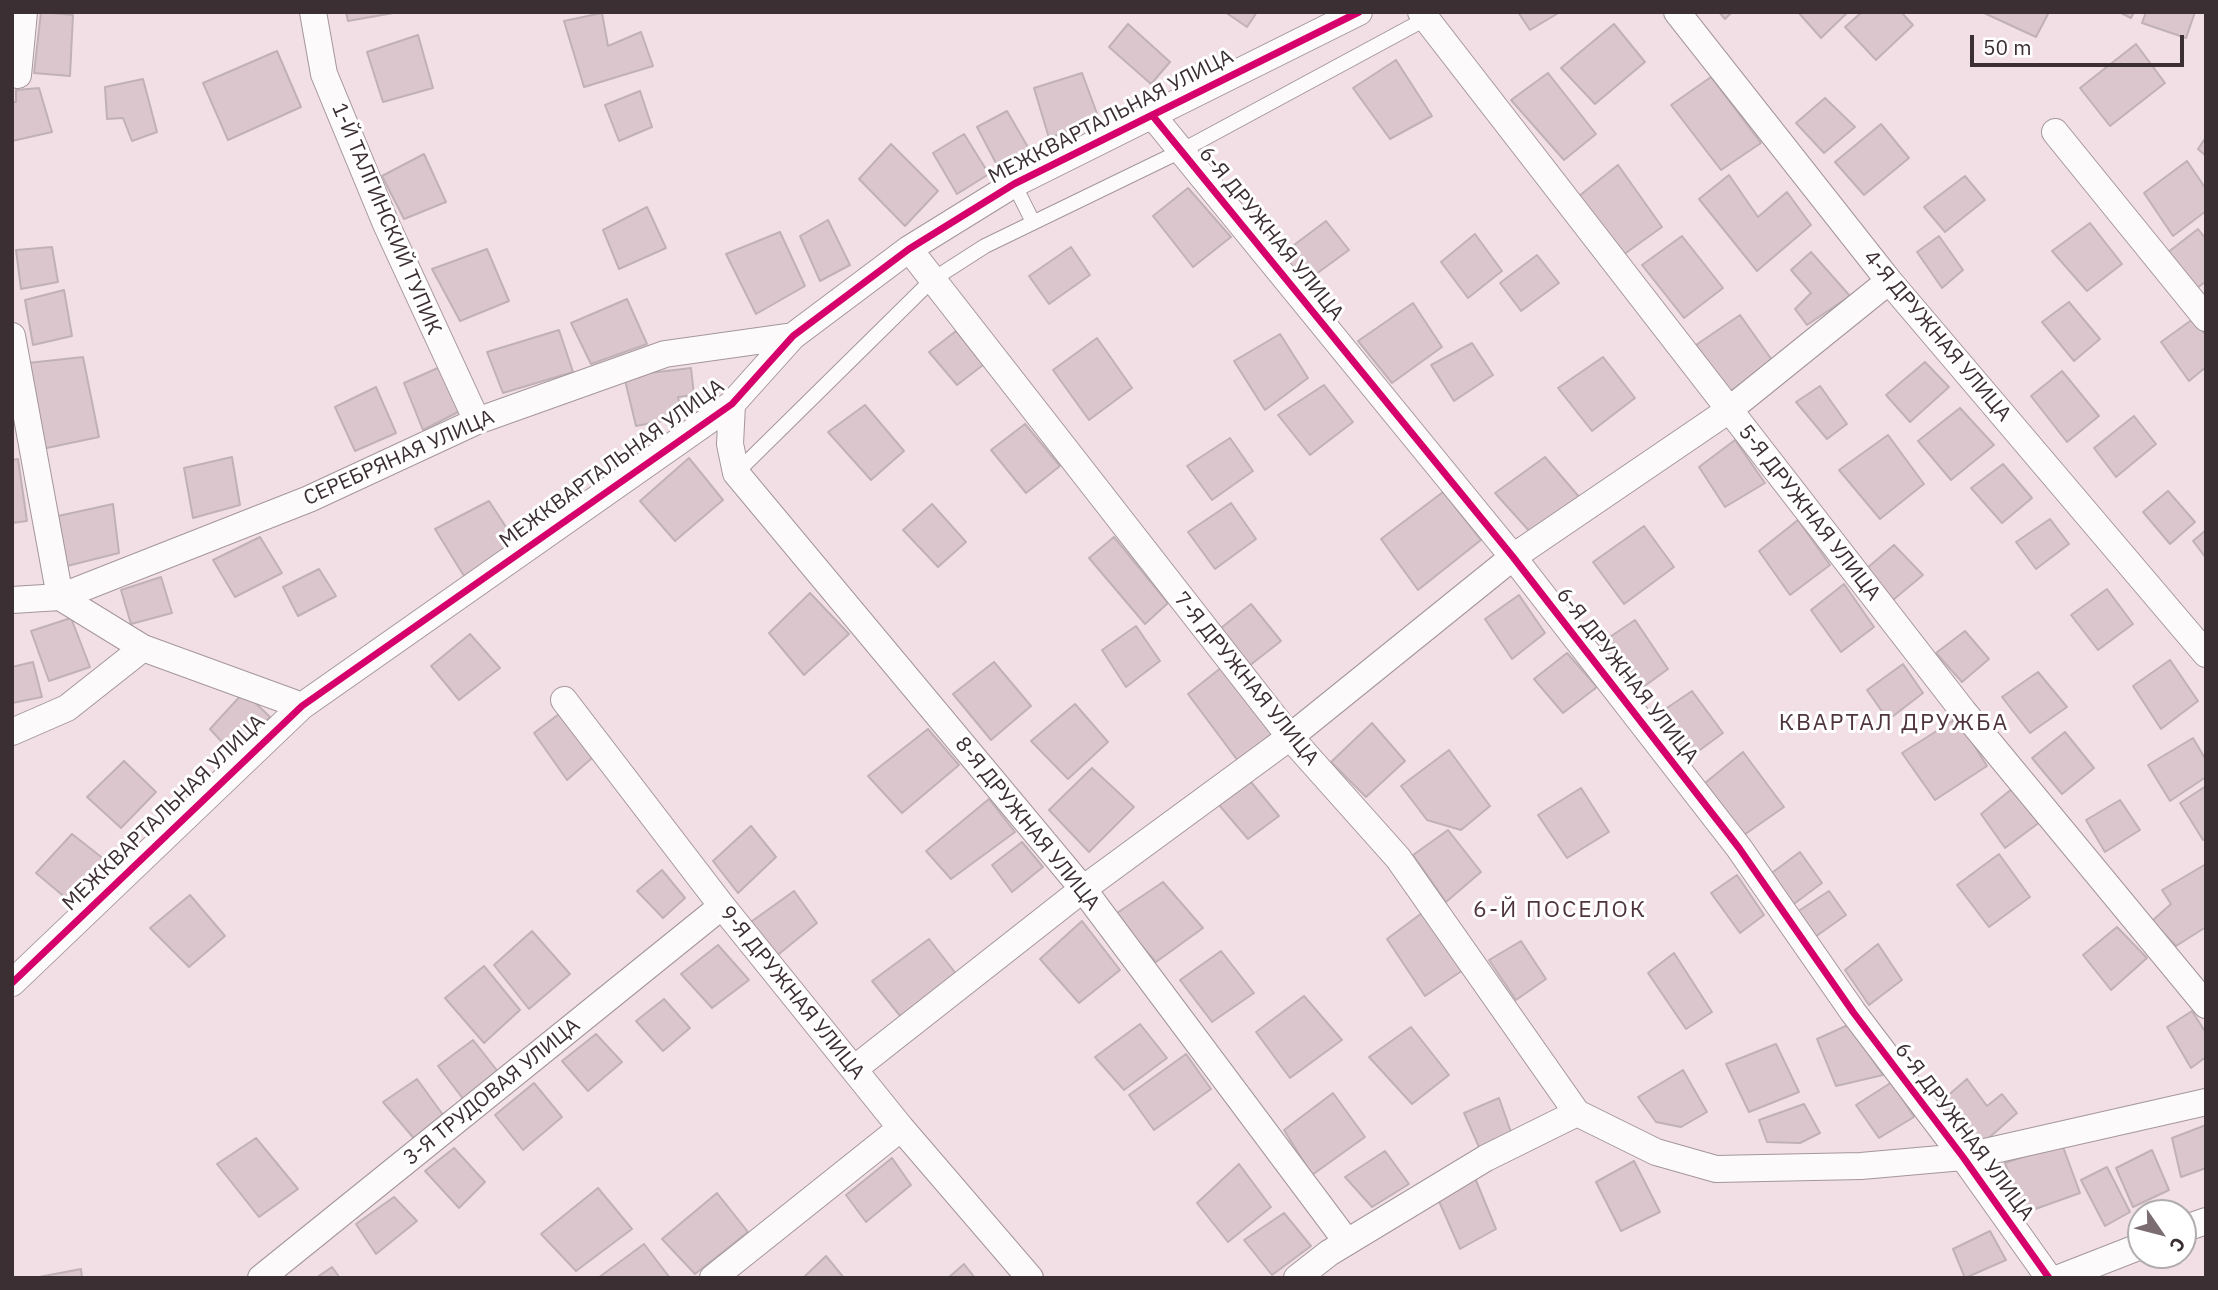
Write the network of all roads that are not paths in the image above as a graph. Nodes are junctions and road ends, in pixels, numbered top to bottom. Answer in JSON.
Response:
{"nodes":[{"id":1,"x":24,"y":12,"type":"edge"},
{"id":2,"x":313,"y":12,"type":"edge"},
{"id":3,"x":1359,"y":12,"type":"edge"},
{"id":4,"x":1677,"y":12,"type":"edge"},
{"id":5,"x":1428,"y":14,"type":"edge"},
{"id":6,"x":18,"y":75,"type":"dead end"},
{"id":7,"x":1152,"y":115,"type":"junction"},
{"id":8,"x":2055,"y":132,"type":"dead end"},
{"id":9,"x":1181,"y":152,"type":"junction"},
{"id":10,"x":1014,"y":184,"type":"junction"},
{"id":11,"x":1033,"y":222,"type":"junction"},
{"id":12,"x":909,"y":249,"type":"junction"},
{"id":13,"x":932,"y":280,"type":"junction"},
{"id":14,"x":1889,"y":281,"type":"junction"},
{"id":15,"x":2206,"y":318,"type":"edge"},
{"id":16,"x":12,"y":336,"type":"edge"},
{"id":17,"x":793,"y":336,"type":"junction"},
{"id":18,"x":732,"y":404,"type":"junction"},
{"id":19,"x":1728,"y":410,"type":"junction"},
{"id":20,"x":477,"y":421,"type":"junction"},
{"id":21,"x":736,"y":473,"type":"junction"},
{"id":22,"x":1513,"y":557,"type":"junction"},
{"id":23,"x":60,"y":597,"type":"junction"},
{"id":24,"x":12,"y":600,"type":"edge"},
{"id":25,"x":143,"y":648,"type":"junction"},
{"id":26,"x":2206,"y":654,"type":"edge"},
{"id":27,"x":564,"y":701,"type":"dead end"},
{"id":28,"x":302,"y":706,"type":"junction"},
{"id":29,"x":12,"y":732,"type":"edge"},
{"id":30,"x":1290,"y":737,"type":"junction"},
{"id":31,"x":1083,"y":890,"type":"junction"},
{"id":32,"x":722,"y":905,"type":"junction"},
{"id":33,"x":12,"y":983,"type":"edge"},
{"id":34,"x":2206,"y":1005,"type":"edge"},
{"id":35,"x":854,"y":1069,"type":"junction"},
{"id":36,"x":2206,"y":1102,"type":"edge"},
{"id":37,"x":1577,"y":1113,"type":"junction"},
{"id":38,"x":901,"y":1128,"type":"junction"},
{"id":39,"x":1963,"y":1157,"type":"junction"},
{"id":40,"x":1347,"y":1242,"type":"junction"},
{"id":41,"x":2127,"y":1251,"type":"edge"},
{"id":42,"x":261,"y":1278,"type":"edge"},
{"id":43,"x":713,"y":1278,"type":"edge"},
{"id":44,"x":1030,"y":1278,"type":"edge"},
{"id":45,"x":1297,"y":1278,"type":"edge"},
{"id":46,"x":2049,"y":1278,"type":"edge"},
{"id":47,"x":2059,"y":1278,"type":"edge"}],
"edges":[{"from":1,"to":6,"type":"street"},
{"from":2,"to":20,"type":"street","name":"1-Й ТАЛГИНСКИЙ ТУПИК"},
{"from":3,"to":7,"type":"street","name":"МЕЖКВАРТАЛЬНАЯ УЛИЦА"},
{"from":4,"to":14,"type":"street","name":"4-Я ДРУЖНАЯ УЛИЦА"},
{"from":5,"to":9,"type":"lane"},
{"from":5,"to":19,"type":"street","name":"5-Я ДРУЖНАЯ УЛИЦА"},
{"from":7,"to":9,"type":"street","name":"6-Я ДРУЖНАЯ УЛИЦА"},
{"from":7,"to":10,"type":"street","name":"МЕЖКВАРТАЛЬНАЯ УЛИЦА"},
{"from":8,"to":15,"type":"street"},
{"from":9,"to":11,"type":"lane"},
{"from":9,"to":22,"type":"street","name":"6-Я ДРУЖНАЯ УЛИЦА"},
{"from":10,"to":11,"type":"lane"},
{"from":10,"to":12,"type":"street","name":"МЕЖКВАРТАЛЬНАЯ УЛИЦА"},
{"from":11,"to":13,"type":"lane"},
{"from":12,"to":13,"type":"street","name":"7-Я ДРУЖНАЯ УЛИЦА"},
{"from":12,"to":17,"type":"street","name":"МЕЖКВАРТАЛЬНАЯ УЛИЦА"},
{"from":13,"to":21,"type":"lane"},
{"from":13,"to":30,"type":"street","name":"7-Я ДРУЖНАЯ УЛИЦА"},
{"from":14,"to":19,"type":"street"},
{"from":14,"to":26,"type":"street","name":"4-Я ДРУЖНАЯ УЛИЦА"},
{"from":16,"to":23,"type":"street"},
{"from":17,"to":18,"type":"street","name":"МЕЖКВАРТАЛЬНАЯ УЛИЦА"},
{"from":17,"to":20,"type":"street","name":"СЕРЕБРЯНАЯ УЛИЦА"},
{"from":18,"to":21,"type":"street"},
{"from":18,"to":28,"type":"street","name":"МЕЖКВАРТАЛЬНАЯ УЛИЦА"},
{"from":19,"to":22,"type":"street"},
{"from":19,"to":34,"type":"street","name":"5-Я ДРУЖНАЯ УЛИЦА"},
{"from":20,"to":23,"type":"street","name":"СЕРЕБРЯНАЯ УЛИЦА"},
{"from":21,"to":31,"type":"street","name":"8-Я ДРУЖНАЯ УЛИЦА"},
{"from":22,"to":30,"type":"street"},
{"from":22,"to":39,"type":"street","name":"6-Я ДРУЖНАЯ УЛИЦА"},
{"from":23,"to":24,"type":"street","name":"СЕРЕБРЯНАЯ УЛИЦА"},
{"from":23,"to":25,"type":"street"},
{"from":25,"to":28,"type":"street"},
{"from":25,"to":29,"type":"street"},
{"from":27,"to":32,"type":"street","name":"9-Я ДРУЖНАЯ УЛИЦА"},
{"from":28,"to":33,"type":"street","name":"МЕЖКВАРТАЛЬНАЯ УЛИЦА"},
{"from":30,"to":31,"type":"street"},
{"from":30,"to":37,"type":"street","name":"7-Я ДРУЖНАЯ УЛИЦА"},
{"from":31,"to":35,"type":"street"},
{"from":31,"to":40,"type":"street","name":"8-Я ДРУЖНАЯ УЛИЦА"},
{"from":32,"to":35,"type":"street","name":"9-Я ДРУЖНАЯ УЛИЦА"},
{"from":32,"to":42,"type":"street","name":"3-Я ТРУДОВАЯ УЛИЦА"},
{"from":35,"to":38,"type":"street","name":"9-Я ДРУЖНАЯ УЛИЦА"},
{"from":36,"to":39,"type":"street"},
{"from":37,"to":39,"type":"street"},
{"from":37,"to":40,"type":"street"},
{"from":38,"to":43,"type":"street"},
{"from":38,"to":44,"type":"street","name":"9-Я ДРУЖНАЯ УЛИЦА"},
{"from":39,"to":46,"type":"street","name":"6-Я ДРУЖНАЯ УЛИЦА"},
{"from":40,"to":45,"type":"street"},
{"from":41,"to":47,"type":"street"}]}
